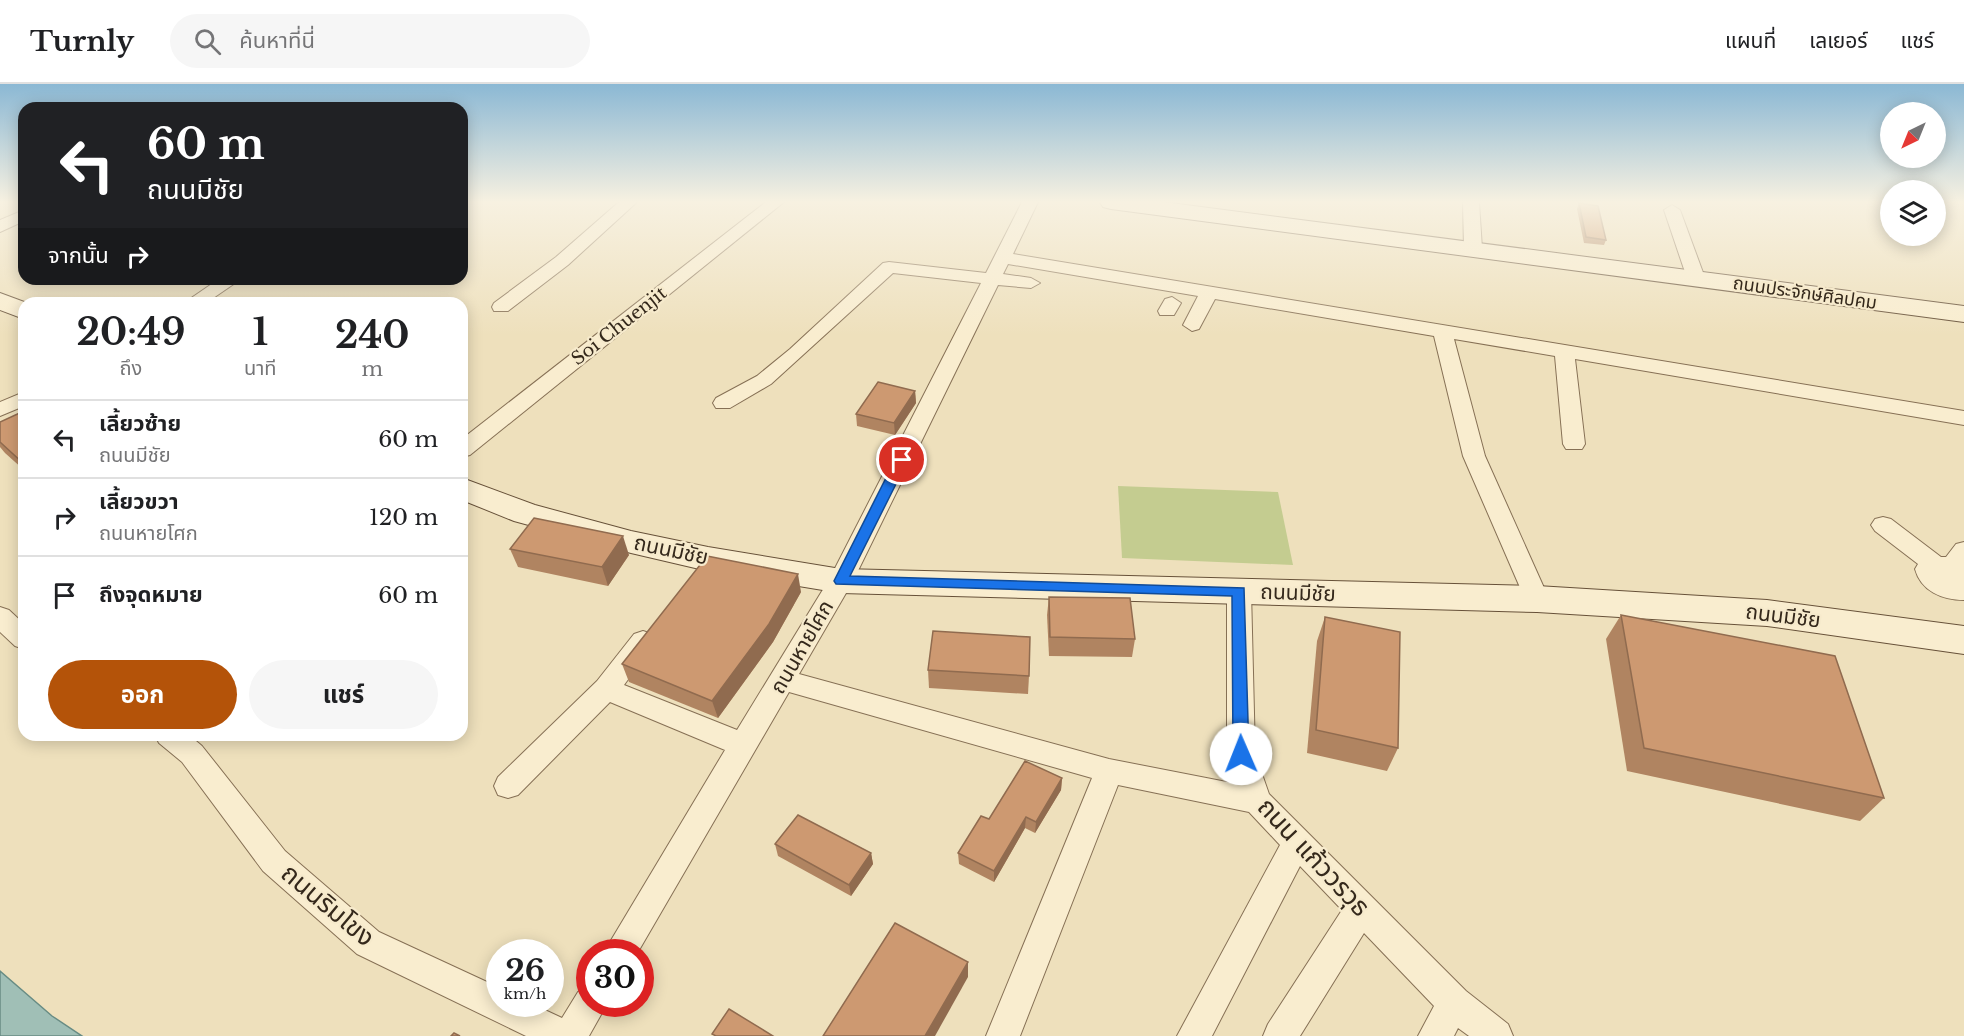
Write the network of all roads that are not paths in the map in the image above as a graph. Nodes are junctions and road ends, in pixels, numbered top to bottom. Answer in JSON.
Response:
{"nodes":[{"id":1,"x":579,"y":246,"type":"edge"},
{"id":2,"x":720,"y":246,"type":"edge"},
{"id":3,"x":1008,"y":246,"type":"edge"},
{"id":4,"x":1453,"y":246,"type":"edge"},
{"id":5,"x":1685,"y":246,"type":"edge"},
{"id":6,"x":1473,"y":249,"type":"joint"},
{"id":7,"x":997,"y":268,"type":"junction"},
{"id":8,"x":1696,"y":278,"type":"junction"},
{"id":9,"x":1031,"y":283,"type":"dead end"},
{"id":10,"x":222,"y":285,"type":"edge"},
{"id":11,"x":203,"y":297,"type":"edge"},
{"id":12,"x":0,"y":301,"type":"edge"},
{"id":13,"x":501,"y":307,"type":"dead end"},
{"id":14,"x":18,"y":308,"type":"edge"},
{"id":15,"x":1964,"y":314,"type":"edge"},
{"id":16,"x":1442,"y":331,"type":"junction"},
{"id":17,"x":1564,"y":351,"type":"junction"},
{"id":18,"x":18,"y":401,"type":"edge"},
{"id":19,"x":723,"y":403,"type":"dead end"},
{"id":20,"x":0,"y":410,"type":"edge"},
{"id":21,"x":1964,"y":418,"type":"edge"},
{"id":22,"x":1574,"y":444,"type":"dead end"},
{"id":23,"x":468,"y":445,"type":"edge"},
{"id":24,"x":468,"y":490,"type":"edge"},
{"id":25,"x":1883,"y":525,"type":"dead end"},
{"id":26,"x":1957,"y":579,"type":"edge"},
{"id":27,"x":841,"y":581,"type":"junction"},
{"id":28,"x":1239,"y":591,"type":"junction"},
{"id":29,"x":1537,"y":598,"type":"junction"},
{"id":30,"x":657,"y":624,"type":"edge"},
{"id":31,"x":1964,"y":640,"type":"edge"},
{"id":32,"x":783,"y":680,"type":"junction"},
{"id":33,"x":606,"y":689,"type":"junction"},
{"id":34,"x":176,"y":741,"type":"edge"},
{"id":35,"x":744,"y":745,"type":"junction"},
{"id":36,"x":1109,"y":771,"type":"junction"},
{"id":37,"x":508,"y":786,"type":"dead end"},
{"id":38,"x":1257,"y":801,"type":"junction"},
{"id":39,"x":1298,"y":841,"type":"junction"},
{"id":40,"x":1362,"y":908,"type":"junction"},
{"id":41,"x":628,"y":939,"type":"edge"},
{"id":42,"x":1454,"y":1003,"type":"junction"},
{"id":43,"x":582,"y":1017,"type":"edge"},
{"id":44,"x":563,"y":1036,"type":"edge"},
{"id":45,"x":570,"y":1036,"type":"edge"},
{"id":46,"x":1003,"y":1036,"type":"edge"},
{"id":47,"x":1194,"y":1036,"type":"edge"},
{"id":48,"x":1281,"y":1036,"type":"edge"},
{"id":49,"x":1435,"y":1036,"type":"edge"},
{"id":50,"x":1496,"y":1036,"type":"edge"}],
"edges":[{"from":1,"to":13,"type":"street"},
{"from":2,"to":23,"type":"street","name":"Soi Chuenjit"},
{"from":3,"to":7,"type":"street","name":"ถนนหายโศก"},
{"from":4,"to":6,"type":"street","name":"ถนนประจักษ์ศิลปคม"},
{"from":5,"to":8,"type":"street"},
{"from":6,"to":8,"type":"street","name":"ถนนประจักษ์ศิลปคม"},
{"from":7,"to":9,"type":"street"},
{"from":7,"to":16,"type":"street"},
{"from":7,"to":19,"type":"street"},
{"from":7,"to":27,"type":"street","name":"ถนนหายโศก"},
{"from":8,"to":15,"type":"street","name":"ถนนประจักษ์ศิลปคม"},
{"from":10,"to":11,"type":"street"},
{"from":12,"to":14,"type":"street"},
{"from":16,"to":17,"type":"street"},
{"from":16,"to":29,"type":"street"},
{"from":17,"to":21,"type":"street"},
{"from":17,"to":22,"type":"street"},
{"from":18,"to":20,"type":"street"},
{"from":24,"to":27,"type":"street","name":"ถนนมีชัย"},
{"from":25,"to":26,"type":"street"},
{"from":27,"to":28,"type":"street","name":"ถนนมีชัย"},
{"from":27,"to":32,"type":"street","name":"ถนนหายโศก"},
{"from":28,"to":29,"type":"street","name":"ถนนมีชัย"},
{"from":28,"to":38,"type":"street","name":"ถนน แก้ววรวุธ"},
{"from":29,"to":31,"type":"street","name":"ถนนมีชัย"},
{"from":30,"to":33,"type":"street"},
{"from":32,"to":35,"type":"street","name":"ถนนหายโศก"},
{"from":32,"to":36,"type":"street"},
{"from":33,"to":35,"type":"street"},
{"from":33,"to":37,"type":"street"},
{"from":34,"to":44,"type":"street","name":"ถนนริมโขง"},
{"from":35,"to":41,"type":"street","name":"ถนนหายโศก"},
{"from":36,"to":38,"type":"street"},
{"from":36,"to":46,"type":"street"},
{"from":38,"to":39,"type":"street","name":"ถนน แก้ววรวุธ"},
{"from":39,"to":40,"type":"street","name":"ถนน แก้ววรวุธ"},
{"from":39,"to":47,"type":"street"},
{"from":40,"to":42,"type":"street","name":"ถนน แก้ววรวุธ"},
{"from":40,"to":48,"type":"street"},
{"from":42,"to":49,"type":"street"},
{"from":42,"to":50,"type":"street","name":"ถนน แก้ววรวุธ"},
{"from":43,"to":45,"type":"street"}]}
